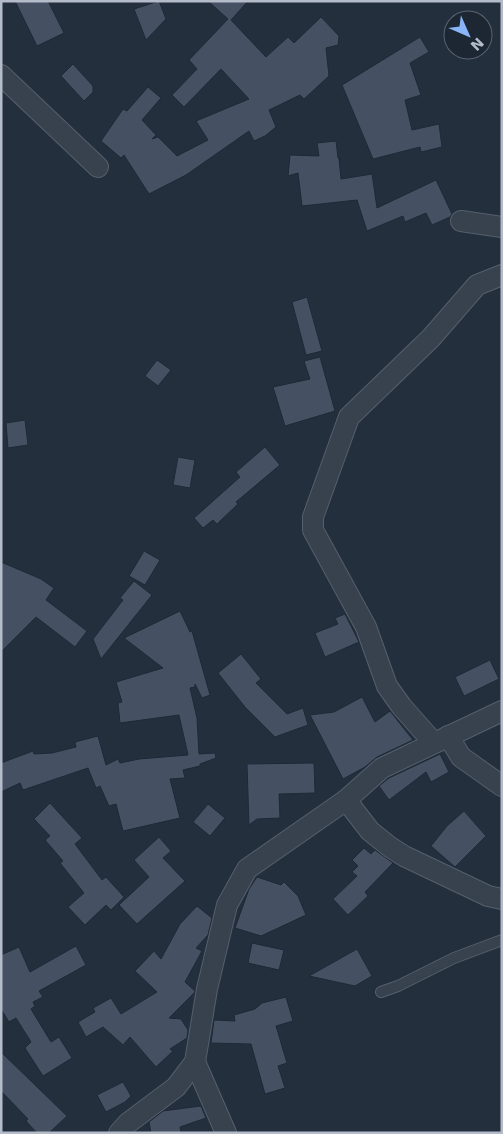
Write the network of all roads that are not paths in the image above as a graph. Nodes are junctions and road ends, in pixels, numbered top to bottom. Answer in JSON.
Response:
{"nodes":[{"id":1,"x":1,"y":75,"type":"edge"},
{"id":2,"x":98,"y":167,"type":"dead end"},
{"id":3,"x":461,"y":222,"type":"dead end"},
{"id":4,"x":502,"y":227,"type":"edge"},
{"id":5,"x":502,"y":275,"type":"edge"},
{"id":6,"x":502,"y":711,"type":"edge"},
{"id":7,"x":441,"y":739,"type":"junction"},
{"id":8,"x":502,"y":786,"type":"edge"},
{"id":9,"x":346,"y":800,"type":"junction"},
{"id":10,"x":502,"y":899,"type":"edge"},
{"id":11,"x":502,"y":940,"type":"edge"},
{"id":12,"x":381,"y":992,"type":"dead end"},
{"id":13,"x":195,"y":1062,"type":"junction"},
{"id":14,"x":119,"y":1133,"type":"edge"},
{"id":15,"x":226,"y":1133,"type":"edge"}],
"edges":[{"from":1,"to":2,"type":"street"},
{"from":3,"to":4,"type":"street"},
{"from":5,"to":7,"type":"street"},
{"from":6,"to":7,"type":"street"},
{"from":7,"to":8,"type":"street"},
{"from":7,"to":9,"type":"street"},
{"from":9,"to":10,"type":"street"},
{"from":9,"to":13,"type":"street"},
{"from":11,"to":12,"type":"lane"},
{"from":13,"to":14,"type":"street"},
{"from":13,"to":15,"type":"street"}]}
